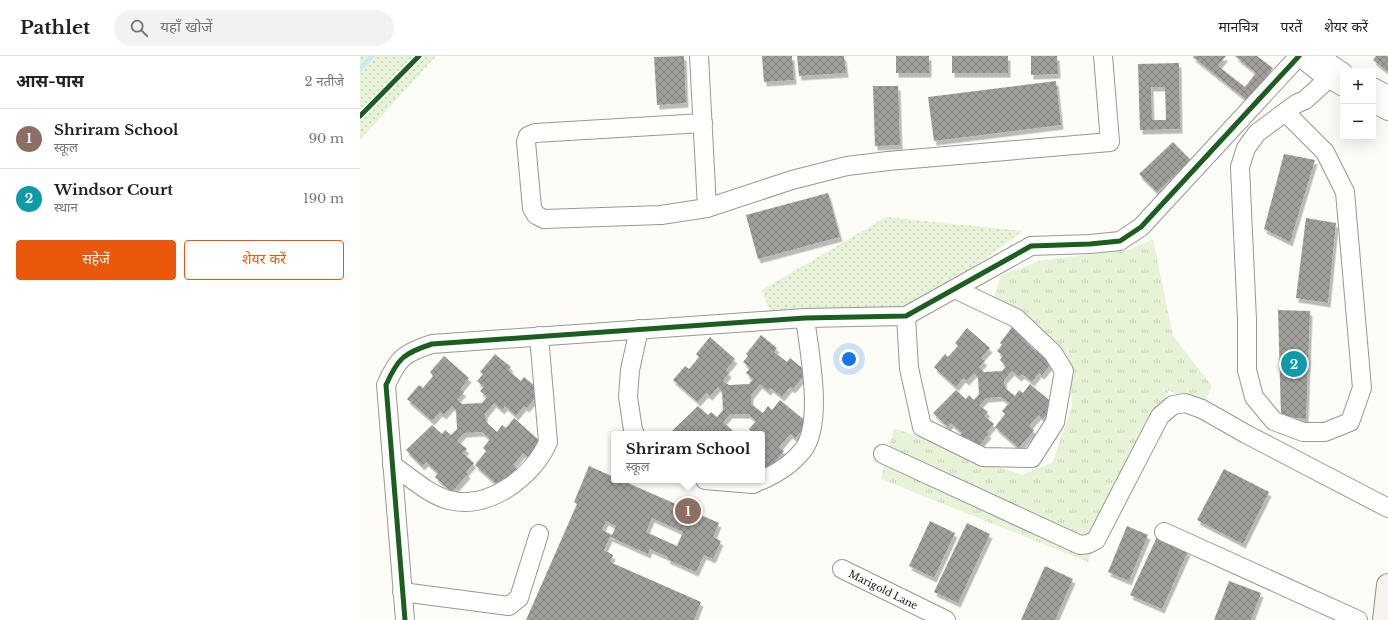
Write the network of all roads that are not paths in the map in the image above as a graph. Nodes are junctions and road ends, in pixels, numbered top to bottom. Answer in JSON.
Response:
{"nodes":[{"id":1,"x":699,"y":56,"type":"edge"},
{"id":2,"x":1103,"y":56,"type":"edge"},
{"id":3,"x":1299,"y":56,"type":"edge"},
{"id":4,"x":1332,"y":72,"type":"edge"},
{"id":5,"x":1376,"y":88,"type":"edge"},
{"id":6,"x":1388,"y":94,"type":"edge"},
{"id":7,"x":1375,"y":104,"type":"edge"},
{"id":8,"x":1291,"y":108,"type":"junction"},
{"id":9,"x":1388,"y":111,"type":"edge"},
{"id":10,"x":703,"y":123,"type":"junction"},
{"id":11,"x":707,"y":208,"type":"junction"},
{"id":12,"x":955,"y":289,"type":"junction"},
{"id":13,"x":906,"y":316,"type":"junction"},
{"id":14,"x":805,"y":318,"type":"junction"},
{"id":15,"x":639,"y":329,"type":"junction"},
{"id":16,"x":539,"y":336,"type":"junction"},
{"id":17,"x":634,"y":431,"type":"edge"},
{"id":18,"x":883,"y":454,"type":"dead end"},
{"id":19,"x":392,"y":465,"type":"junction"},
{"id":20,"x":765,"y":479,"type":"edge"},
{"id":21,"x":741,"y":483,"type":"edge"},
{"id":22,"x":755,"y":483,"type":"edge"},
{"id":23,"x":1388,"y":508,"type":"edge"},
{"id":24,"x":1164,"y":532,"type":"dead end"},
{"id":25,"x":539,"y":534,"type":"dead end"},
{"id":26,"x":842,"y":570,"type":"dead end"},
{"id":27,"x":1388,"y":585,"type":"edge"},
{"id":28,"x":402,"y":592,"type":"junction"},
{"id":29,"x":405,"y":620,"type":"edge"},
{"id":30,"x":946,"y":620,"type":"edge"},
{"id":31,"x":1358,"y":620,"type":"edge"},
{"id":32,"x":1384,"y":620,"type":"edge"}],
"edges":[{"from":1,"to":10,"type":"street"},
{"from":2,"to":11,"type":"street"},
{"from":3,"to":4,"type":"street"},
{"from":3,"to":12,"type":"street"},
{"from":4,"to":8,"type":"street"},
{"from":5,"to":6,"type":"street"},
{"from":7,"to":9,"type":"street"},
{"from":8,"to":8,"type":"street"},
{"from":10,"to":11,"type":"street"},
{"from":10,"to":11,"type":"street"},
{"from":12,"to":13,"type":"street"},
{"from":12,"to":13,"type":"street"},
{"from":13,"to":14,"type":"street"},
{"from":14,"to":15,"type":"street"},
{"from":14,"to":20,"type":"street"},
{"from":15,"to":16,"type":"street"},
{"from":15,"to":17,"type":"street"},
{"from":16,"to":19,"type":"street"},
{"from":16,"to":19,"type":"street"},
{"from":18,"to":23,"type":"street"},
{"from":19,"to":28,"type":"street"},
{"from":21,"to":22,"type":"street"},
{"from":24,"to":31,"type":"street"},
{"from":25,"to":28,"type":"street"},
{"from":26,"to":30,"type":"street","name":"Marigold Lane"},
{"from":27,"to":32,"type":"street"},
{"from":28,"to":29,"type":"street"}]}
